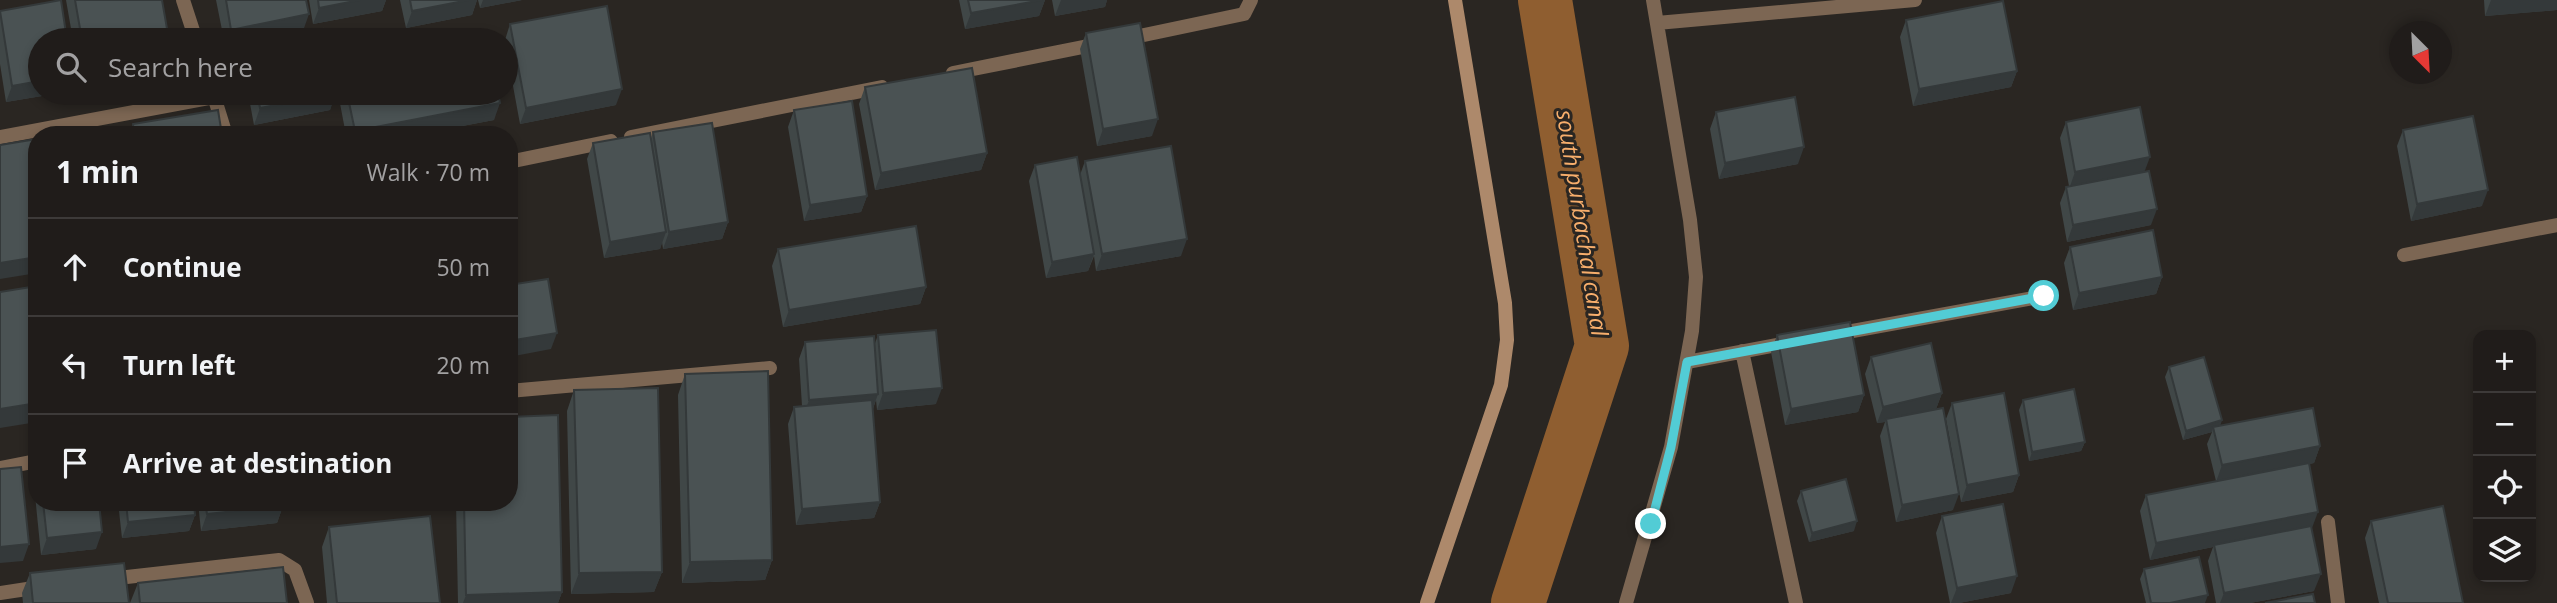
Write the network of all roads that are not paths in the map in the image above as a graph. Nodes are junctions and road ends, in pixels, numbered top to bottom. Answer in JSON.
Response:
{"nodes":[{"id":1,"x":183,"y":0,"type":"edge"},
{"id":2,"x":1251,"y":0,"type":"edge"},
{"id":3,"x":1455,"y":0,"type":"edge"},
{"id":4,"x":1653,"y":0,"type":"edge"},
{"id":5,"x":1915,"y":0,"type":"edge"},
{"id":6,"x":1657,"y":23,"type":"junction"},
{"id":7,"x":192,"y":28,"type":"edge"},
{"id":8,"x":936,"y":76,"type":"edge"},
{"id":9,"x":895,"y":84,"type":"edge"},
{"id":10,"x":162,"y":105,"type":"edge"},
{"id":11,"x":216,"y":105,"type":"edge"},
{"id":12,"x":56,"y":126,"type":"edge"},
{"id":13,"x":223,"y":126,"type":"edge"},
{"id":14,"x":28,"y":131,"type":"edge"},
{"id":15,"x":0,"y":137,"type":"edge"},
{"id":16,"x":518,"y":160,"type":"edge"},
{"id":17,"x":2557,"y":225,"type":"edge"},
{"id":18,"x":2404,"y":256,"type":"dead end"},
{"id":19,"x":2044,"y":296,"type":"dead end"},
{"id":20,"x":1742,"y":351,"type":"junction"},
{"id":21,"x":1687,"y":362,"type":"junction"},
{"id":22,"x":770,"y":368,"type":"dead end"},
{"id":23,"x":518,"y":390,"type":"edge"},
{"id":24,"x":28,"y":463,"type":"edge"},
{"id":25,"x":0,"y":468,"type":"edge"},
{"id":26,"x":2328,"y":522,"type":"dead end"},
{"id":27,"x":97,"y":580,"type":"edge"},
{"id":28,"x":55,"y":585,"type":"edge"},
{"id":29,"x":0,"y":593,"type":"edge"},
{"id":30,"x":307,"y":603,"type":"edge"},
{"id":31,"x":1427,"y":603,"type":"edge"},
{"id":32,"x":1626,"y":603,"type":"edge"},
{"id":33,"x":1796,"y":603,"type":"edge"},
{"id":34,"x":2338,"y":603,"type":"edge"}],
"edges":[{"from":1,"to":7,"type":"street"},
{"from":2,"to":8,"type":"street"},
{"from":3,"to":31,"type":"street"},
{"from":4,"to":6,"type":"street"},
{"from":5,"to":6,"type":"street"},
{"from":6,"to":21,"type":"street"},
{"from":9,"to":16,"type":"street"},
{"from":10,"to":12,"type":"street"},
{"from":11,"to":13,"type":"street"},
{"from":14,"to":15,"type":"street"},
{"from":17,"to":18,"type":"street"},
{"from":19,"to":20,"type":"street"},
{"from":20,"to":21,"type":"street"},
{"from":20,"to":33,"type":"street"},
{"from":21,"to":32,"type":"street"},
{"from":22,"to":23,"type":"street"},
{"from":24,"to":25,"type":"street"},
{"from":26,"to":34,"type":"street"},
{"from":27,"to":30,"type":"street"},
{"from":28,"to":29,"type":"street"}]}
